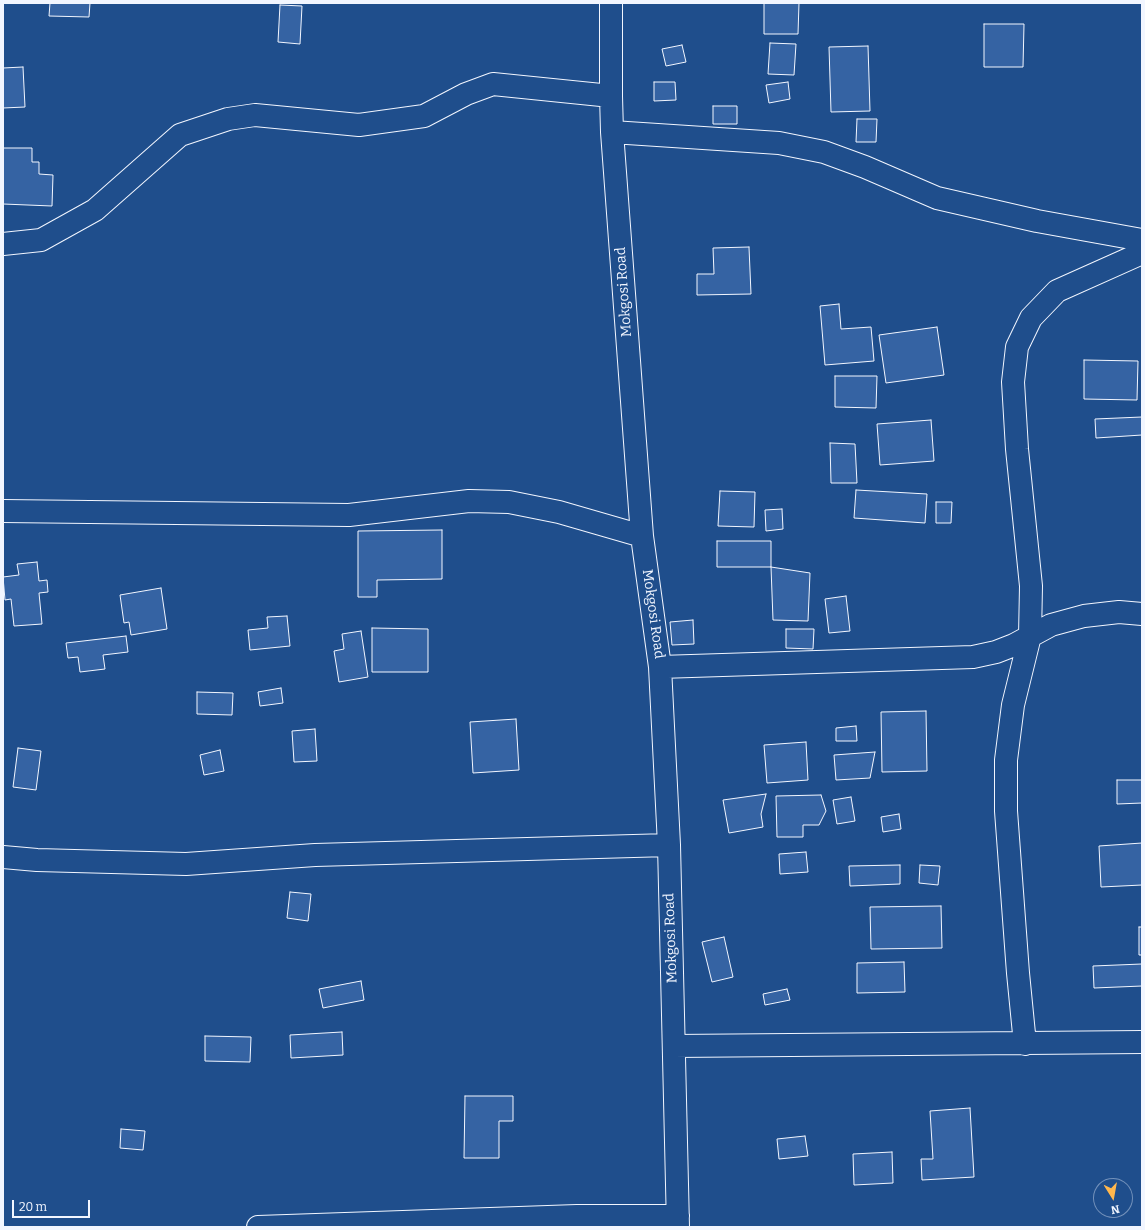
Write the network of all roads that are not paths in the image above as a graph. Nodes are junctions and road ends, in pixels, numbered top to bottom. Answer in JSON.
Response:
{"nodes":[{"id":1,"x":612,"y":3,"type":"edge"},
{"id":2,"x":611,"y":96,"type":"junction"},
{"id":3,"x":612,"y":132,"type":"junction"},
{"id":4,"x":1142,"y":240,"type":"edge"},
{"id":5,"x":3,"y":244,"type":"edge"},
{"id":6,"x":1142,"y":253,"type":"edge"},
{"id":7,"x":3,"y":511,"type":"edge"},
{"id":8,"x":642,"y":536,"type":"junction"},
{"id":9,"x":1142,"y":614,"type":"edge"},
{"id":10,"x":1030,"y":636,"type":"junction"},
{"id":11,"x":660,"y":667,"type":"junction"},
{"id":12,"x":669,"y":845,"type":"junction"},
{"id":13,"x":3,"y":857,"type":"edge"},
{"id":14,"x":1142,"y":1042,"type":"edge"},
{"id":15,"x":1026,"y":1044,"type":"junction"},
{"id":16,"x":674,"y":1046,"type":"junction"},
{"id":17,"x":573,"y":1221,"type":"edge"},
{"id":18,"x":678,"y":1221,"type":"edge"},
{"id":19,"x":258,"y":1227,"type":"edge"}],
"edges":[{"from":1,"to":2,"type":"street","name":"Mokgosi Road"},
{"from":2,"to":3,"type":"street","name":"Mokgosi Road"},
{"from":2,"to":5,"type":"street"},
{"from":3,"to":4,"type":"street"},
{"from":3,"to":8,"type":"street","name":"Mokgosi Road"},
{"from":6,"to":10,"type":"street"},
{"from":7,"to":8,"type":"street"},
{"from":8,"to":11,"type":"street","name":"Mokgosi Road"},
{"from":9,"to":10,"type":"street"},
{"from":10,"to":11,"type":"street"},
{"from":10,"to":15,"type":"street"},
{"from":11,"to":12,"type":"street","name":"Mokgosi Road"},
{"from":12,"to":13,"type":"street"},
{"from":12,"to":16,"type":"street","name":"Mokgosi Road"},
{"from":14,"to":15,"type":"street"},
{"from":15,"to":16,"type":"street"},
{"from":16,"to":18,"type":"street","name":"Mokgosi Road"},
{"from":17,"to":18,"type":"street"},
{"from":17,"to":19,"type":"street"}]}
